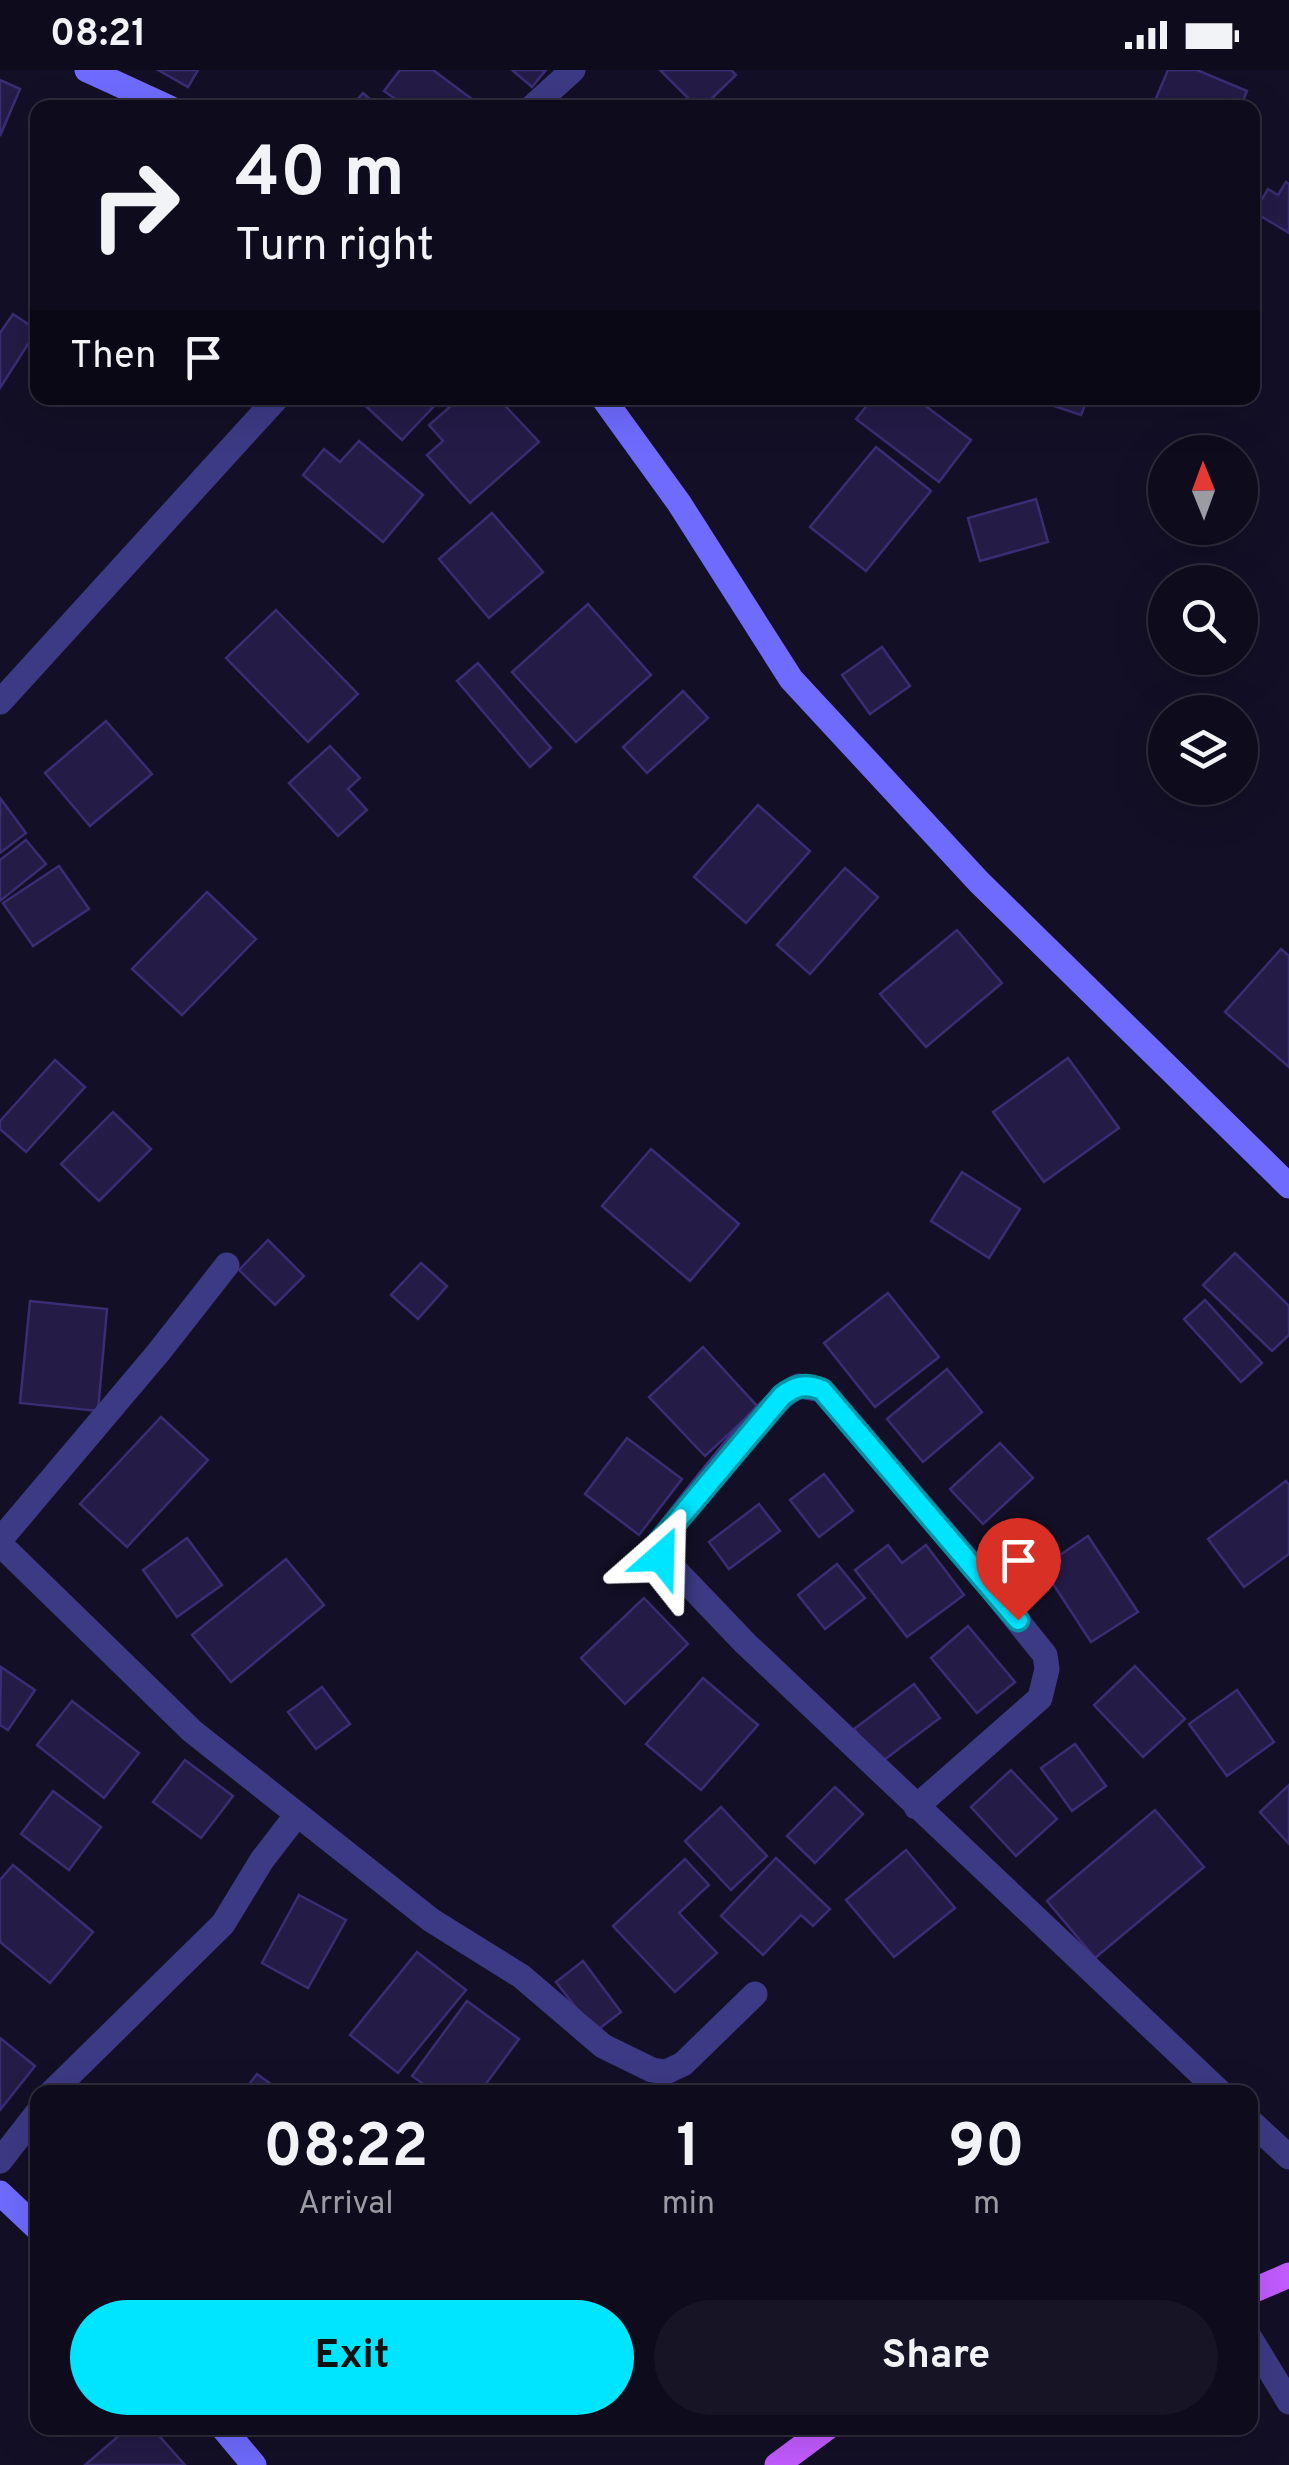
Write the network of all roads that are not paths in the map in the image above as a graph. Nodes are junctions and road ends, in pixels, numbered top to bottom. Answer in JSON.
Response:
{"nodes":[{"id":1,"x":88,"y":70,"type":"edge"},
{"id":2,"x":572,"y":70,"type":"edge"},
{"id":3,"x":153,"y":100,"type":"edge"},
{"id":4,"x":540,"y":100,"type":"edge"},
{"id":5,"x":270,"y":405,"type":"edge"},
{"id":6,"x":609,"y":405,"type":"edge"},
{"id":7,"x":0,"y":702,"type":"edge"},
{"id":8,"x":1289,"y":1185,"type":"edge"},
{"id":9,"x":227,"y":1265,"type":"dead end"},
{"id":10,"x":0,"y":1542,"type":"edge"},
{"id":11,"x":916,"y":1807,"type":"junction"},
{"id":12,"x":296,"y":1816,"type":"junction"},
{"id":13,"x":754,"y":1994,"type":"dead end"},
{"id":14,"x":59,"y":2085,"type":"edge"},
{"id":15,"x":1213,"y":2085,"type":"edge"},
{"id":16,"x":30,"y":2122,"type":"edge"},
{"id":17,"x":1258,"y":2128,"type":"edge"},
{"id":18,"x":1289,"y":2157,"type":"edge"},
{"id":19,"x":0,"y":2161,"type":"edge"},
{"id":20,"x":0,"y":2193,"type":"edge"},
{"id":21,"x":30,"y":2221,"type":"edge"},
{"id":22,"x":1289,"y":2274,"type":"edge"},
{"id":23,"x":1258,"y":2288,"type":"edge"},
{"id":24,"x":1258,"y":2351,"type":"edge"},
{"id":25,"x":1289,"y":2402,"type":"edge"},
{"id":26,"x":230,"y":2435,"type":"edge"},
{"id":27,"x":818,"y":2435,"type":"edge"},
{"id":28,"x":254,"y":2465,"type":"edge"},
{"id":29,"x":778,"y":2465,"type":"edge"}],
"edges":[{"from":1,"to":3,"type":"street"},
{"from":2,"to":4,"type":"street"},
{"from":5,"to":7,"type":"street"},
{"from":6,"to":8,"type":"street"},
{"from":9,"to":10,"type":"street"},
{"from":10,"to":12,"type":"street"},
{"from":11,"to":11,"type":"street"},
{"from":11,"to":15,"type":"street"},
{"from":12,"to":13,"type":"street"},
{"from":12,"to":14,"type":"street"},
{"from":16,"to":19,"type":"street"},
{"from":17,"to":18,"type":"street"},
{"from":20,"to":21,"type":"street"},
{"from":22,"to":23,"type":"main road"},
{"from":24,"to":25,"type":"street"},
{"from":26,"to":28,"type":"street"},
{"from":27,"to":29,"type":"main road"}]}
